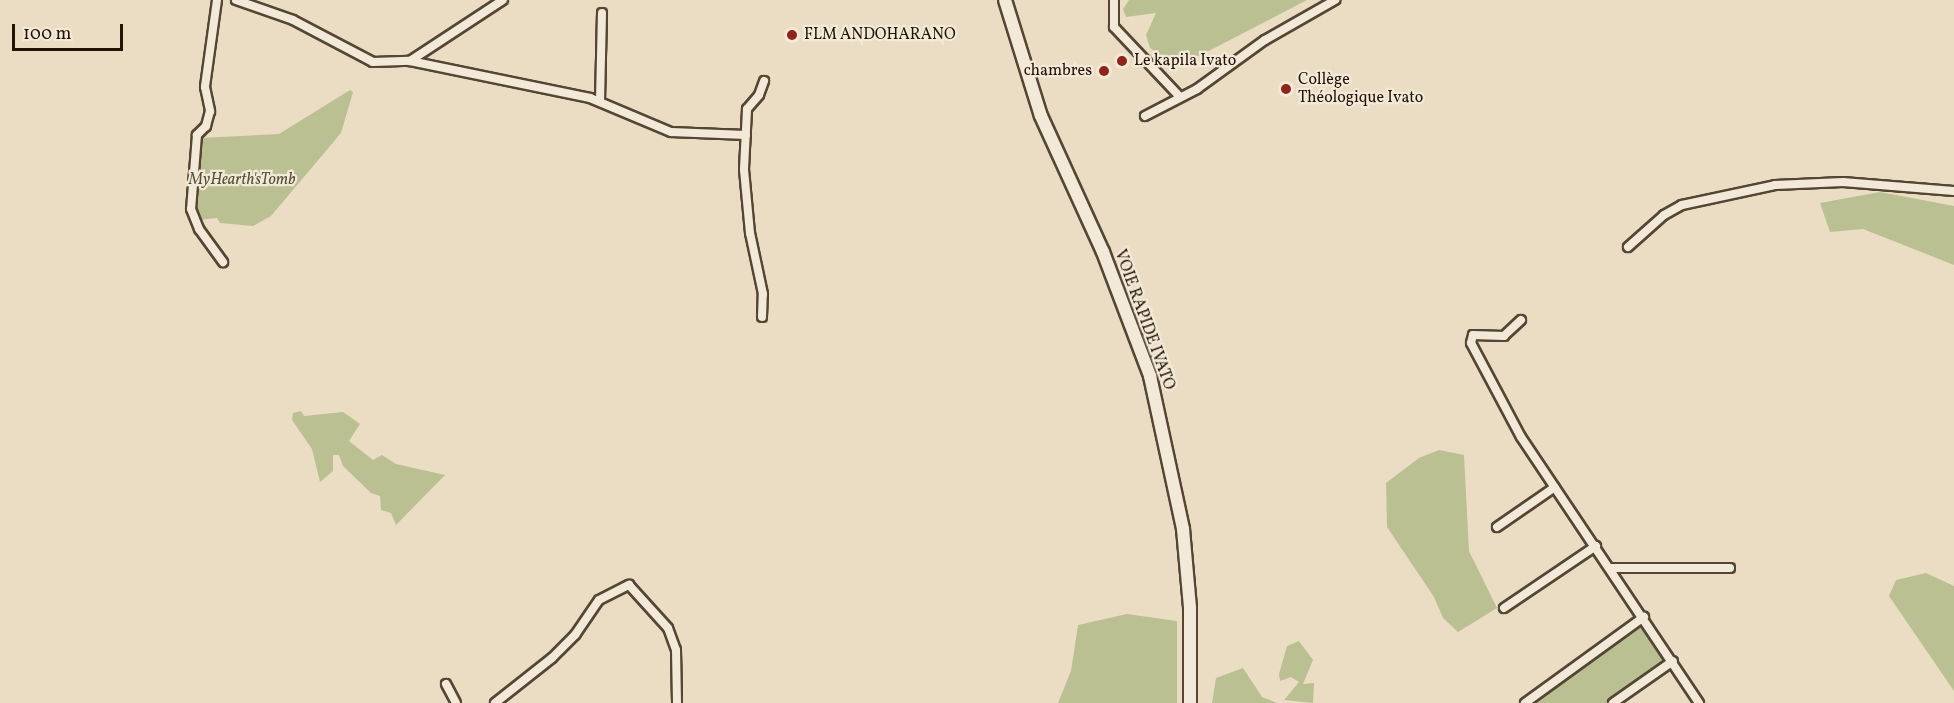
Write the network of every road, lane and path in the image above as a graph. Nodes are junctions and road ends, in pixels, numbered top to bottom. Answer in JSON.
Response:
{"nodes":[{"id":1,"x":217,"y":0,"type":"edge"},
{"id":2,"x":236,"y":0,"type":"edge"},
{"id":3,"x":503,"y":0,"type":"edge"},
{"id":4,"x":1005,"y":0,"type":"edge"},
{"id":5,"x":1114,"y":0,"type":"edge"},
{"id":6,"x":1335,"y":0,"type":"edge"},
{"id":7,"x":602,"y":13,"type":"dead end"},
{"id":8,"x":410,"y":61,"type":"junction"},
{"id":9,"x":764,"y":81,"type":"dead end"},
{"id":10,"x":1180,"y":97,"type":"junction"},
{"id":11,"x":600,"y":101,"type":"junction"},
{"id":12,"x":1145,"y":116,"type":"dead end"},
{"id":13,"x":746,"y":135,"type":"junction"},
{"id":14,"x":1954,"y":191,"type":"edge"},
{"id":15,"x":1628,"y":247,"type":"dead end"},
{"id":16,"x":223,"y":262,"type":"dead end"},
{"id":17,"x":762,"y":317,"type":"dead end"},
{"id":18,"x":1521,"y":320,"type":"dead end"},
{"id":19,"x":1555,"y":487,"type":"junction"},
{"id":20,"x":1497,"y":527,"type":"dead end"},
{"id":21,"x":1596,"y":546,"type":"junction"},
{"id":22,"x":1611,"y":568,"type":"junction"},
{"id":23,"x":1730,"y":568,"type":"dead end"},
{"id":24,"x":1504,"y":608,"type":"dead end"},
{"id":25,"x":1644,"y":617,"type":"junction"},
{"id":26,"x":1673,"y":661,"type":"junction"},
{"id":27,"x":446,"y":684,"type":"dead end"},
{"id":28,"x":456,"y":703,"type":"edge"},
{"id":29,"x":495,"y":703,"type":"edge"},
{"id":30,"x":677,"y":703,"type":"edge"},
{"id":31,"x":1190,"y":703,"type":"edge"},
{"id":32,"x":1526,"y":703,"type":"edge"},
{"id":33,"x":1613,"y":703,"type":"edge"},
{"id":34,"x":1699,"y":703,"type":"edge"}],
"edges":[{"from":1,"to":16,"type":"street"},
{"from":2,"to":8,"type":"street"},
{"from":3,"to":8,"type":"street"},
{"from":4,"to":31,"type":"main road","name":"VOIE RAPIDE IVATO"},
{"from":5,"to":10,"type":"street"},
{"from":6,"to":10,"type":"street"},
{"from":7,"to":11,"type":"street"},
{"from":8,"to":11,"type":"street"},
{"from":9,"to":13,"type":"street"},
{"from":10,"to":12,"type":"street"},
{"from":11,"to":13,"type":"street"},
{"from":13,"to":17,"type":"street"},
{"from":14,"to":15,"type":"street"},
{"from":18,"to":19,"type":"street"},
{"from":19,"to":20,"type":"street"},
{"from":19,"to":21,"type":"street"},
{"from":21,"to":22,"type":"street"},
{"from":21,"to":24,"type":"street"},
{"from":22,"to":23,"type":"street"},
{"from":22,"to":25,"type":"street"},
{"from":25,"to":26,"type":"street"},
{"from":25,"to":32,"type":"street"},
{"from":26,"to":33,"type":"street"},
{"from":26,"to":34,"type":"street"},
{"from":27,"to":28,"type":"street"},
{"from":29,"to":30,"type":"street"}]}
